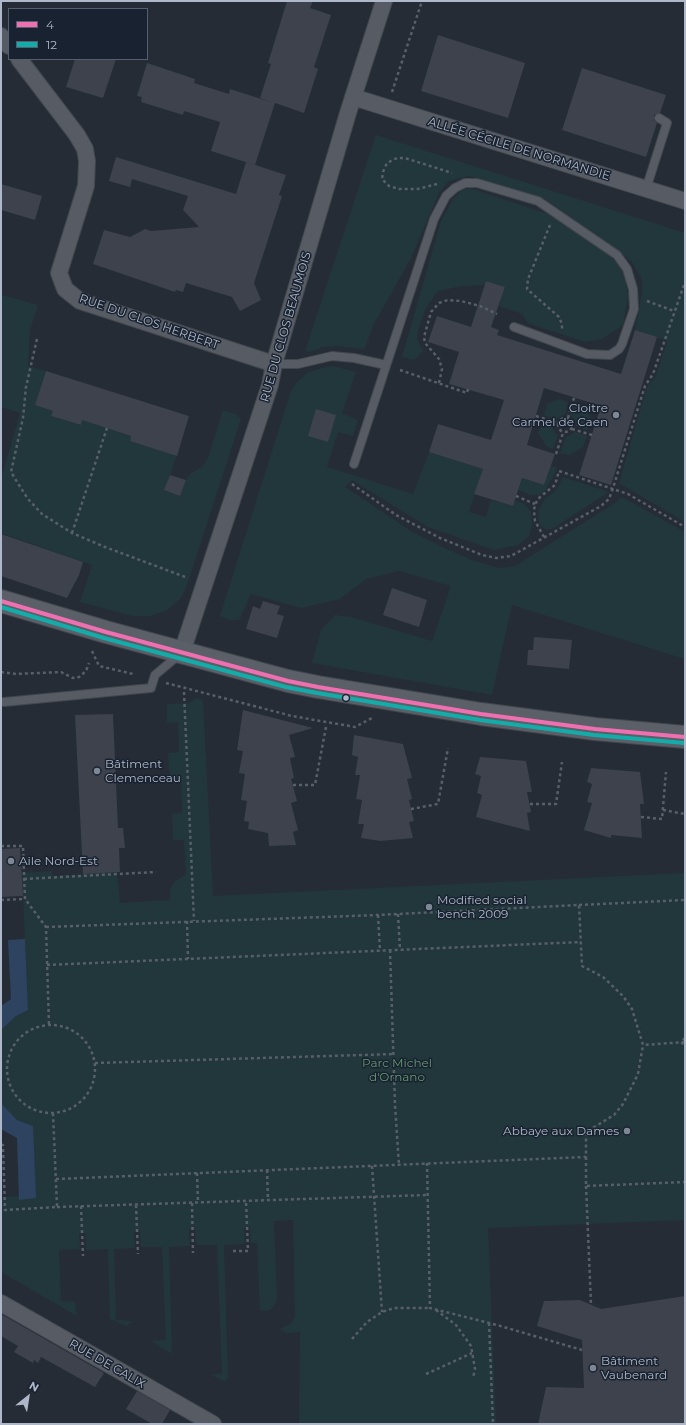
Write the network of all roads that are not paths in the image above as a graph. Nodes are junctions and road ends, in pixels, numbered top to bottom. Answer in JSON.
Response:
{"nodes":[{"id":1,"x":384,"y":1,"type":"edge"},
{"id":2,"x":1,"y":36,"type":"edge"},
{"id":3,"x":8,"y":45,"type":"edge"},
{"id":4,"x":19,"y":60,"type":"edge"},
{"id":5,"x":353,"y":97,"type":"junction"},
{"id":6,"x":659,"y":118,"type":"dead end"},
{"id":7,"x":646,"y":189,"type":"junction"},
{"id":8,"x":685,"y":201,"type":"edge"},
{"id":9,"x":514,"y":327,"type":"dead end"},
{"id":10,"x":274,"y":364,"type":"junction"},
{"id":11,"x":386,"y":365,"type":"junction"},
{"id":12,"x":354,"y":464,"type":"dead end"},
{"id":13,"x":1,"y":601,"type":"edge"},
{"id":14,"x":182,"y":652,"type":"junction"},
{"id":15,"x":4,"y":702,"type":"dead end"},
{"id":16,"x":685,"y":737,"type":"edge"},
{"id":17,"x":1,"y":1303,"type":"edge"},
{"id":18,"x":213,"y":1424,"type":"edge"}],
"edges":[{"from":1,"to":5,"type":"street","name":"RUE DU CLOS BEAUMOIS"},
{"from":2,"to":3,"type":"street"},
{"from":4,"to":10,"type":"street","name":"RUE DU CLOS HERBERT"},
{"from":5,"to":7,"type":"street","name":"ALLÉE CÉCILE DE NORMANDIE"},
{"from":5,"to":10,"type":"street","name":"RUE DU CLOS BEAUMOIS"},
{"from":6,"to":7,"type":"lane"},
{"from":7,"to":8,"type":"street","name":"ALLÉE CÉCILE DE NORMANDIE"},
{"from":9,"to":11,"type":"lane"},
{"from":10,"to":11,"type":"lane"},
{"from":10,"to":14,"type":"street","name":"RUE DU CLOS BEAUMOIS"},
{"from":11,"to":12,"type":"lane"},
{"from":13,"to":14,"type":"main road"},
{"from":14,"to":15,"type":"lane"},
{"from":14,"to":16,"type":"main road"},
{"from":17,"to":18,"type":"street","name":"RUE DE CALIX"}]}
